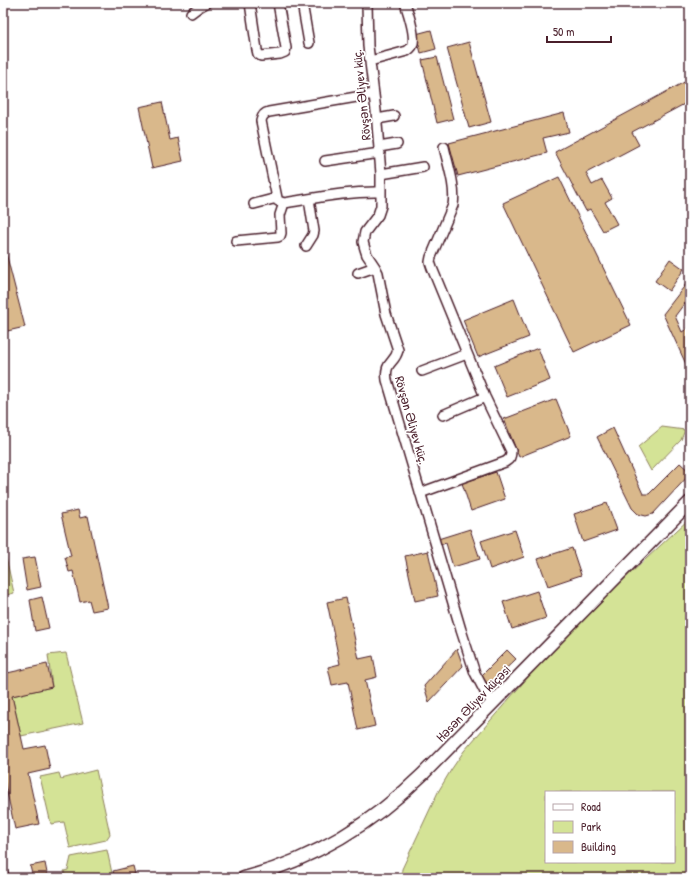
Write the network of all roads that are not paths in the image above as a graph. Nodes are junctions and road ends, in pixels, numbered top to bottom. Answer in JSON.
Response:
{"nodes":[{"id":1,"x":206,"y":3,"type":"edge"},
{"id":2,"x":250,"y":3,"type":"edge"},
{"id":3,"x":278,"y":3,"type":"edge"},
{"id":4,"x":302,"y":3,"type":"edge"},
{"id":5,"x":367,"y":3,"type":"edge"},
{"id":6,"x":405,"y":3,"type":"edge"},
{"id":7,"x":191,"y":13,"type":"dead end"},
{"id":8,"x":309,"y":43,"type":"dead end"},
{"id":9,"x":370,"y":61,"type":"junction"},
{"id":10,"x":374,"y":94,"type":"junction"},
{"id":11,"x":394,"y":116,"type":"dead end"},
{"id":12,"x":377,"y":120,"type":"junction"},
{"id":13,"x":397,"y":144,"type":"dead end"},
{"id":14,"x":444,"y":147,"type":"dead end"},
{"id":15,"x":379,"y":150,"type":"junction"},
{"id":16,"x":325,"y":161,"type":"dead end"},
{"id":17,"x":423,"y":167,"type":"dead end"},
{"id":18,"x":381,"y":174,"type":"junction"},
{"id":19,"x":381,"y":192,"type":"junction"},
{"id":20,"x":309,"y":199,"type":"junction"},
{"id":21,"x":280,"y":200,"type":"junction"},
{"id":22,"x":254,"y":204,"type":"dead end"},
{"id":23,"x":236,"y":241,"type":"dead end"},
{"id":24,"x":306,"y":246,"type":"dead end"},
{"id":25,"x":375,"y":267,"type":"junction"},
{"id":26,"x":358,"y":273,"type":"dead end"},
{"id":27,"x":468,"y":354,"type":"junction"},
{"id":28,"x":422,"y":371,"type":"dead end"},
{"id":29,"x":485,"y":397,"type":"junction"},
{"id":30,"x":443,"y":415,"type":"dead end"},
{"id":31,"x":420,"y":493,"type":"junction"},
{"id":32,"x":690,"y":502,"type":"edge"},
{"id":33,"x":492,"y":703,"type":"junction"},
{"id":34,"x":3,"y":874,"type":"edge"},
{"id":35,"x":4,"y":878,"type":"edge"},
{"id":36,"x":244,"y":878,"type":"edge"}],
"edges":[{"from":1,"to":7,"type":"street"},
{"from":2,"to":3,"type":"street"},
{"from":4,"to":8,"type":"street"},
{"from":5,"to":9,"type":"street","name":"Rövşən Əliyev küç."},
{"from":6,"to":9,"type":"street"},
{"from":9,"to":10,"type":"street","name":"Rövşən Əliyev küç."},
{"from":10,"to":12,"type":"street","name":"Rövşən Əliyev küç."},
{"from":10,"to":21,"type":"street"},
{"from":11,"to":12,"type":"street"},
{"from":12,"to":15,"type":"street","name":"Rövşən Əliyev küç."},
{"from":13,"to":15,"type":"street"},
{"from":14,"to":27,"type":"street"},
{"from":15,"to":16,"type":"street"},
{"from":15,"to":18,"type":"street","name":"Rövşən Əliyev küç."},
{"from":17,"to":18,"type":"street"},
{"from":18,"to":19,"type":"street","name":"Rövşən Əliyev küç."},
{"from":19,"to":20,"type":"street"},
{"from":19,"to":25,"type":"street","name":"Rövşən Əliyev küç."},
{"from":20,"to":21,"type":"street"},
{"from":20,"to":24,"type":"street"},
{"from":21,"to":22,"type":"street"},
{"from":21,"to":23,"type":"street"},
{"from":25,"to":26,"type":"street"},
{"from":25,"to":31,"type":"street","name":"Rövşən Əliyev küç."},
{"from":27,"to":28,"type":"street"},
{"from":27,"to":29,"type":"street"},
{"from":29,"to":30,"type":"street"},
{"from":29,"to":31,"type":"street"},
{"from":31,"to":33,"type":"street","name":"Rövşən Əliyev küç."},
{"from":32,"to":33,"type":"main road","name":"Həsən Əliyev küçəsi"},
{"from":33,"to":36,"type":"main road","name":"Həsən Əliyev küçəsi"},
{"from":34,"to":35,"type":"street"}]}
